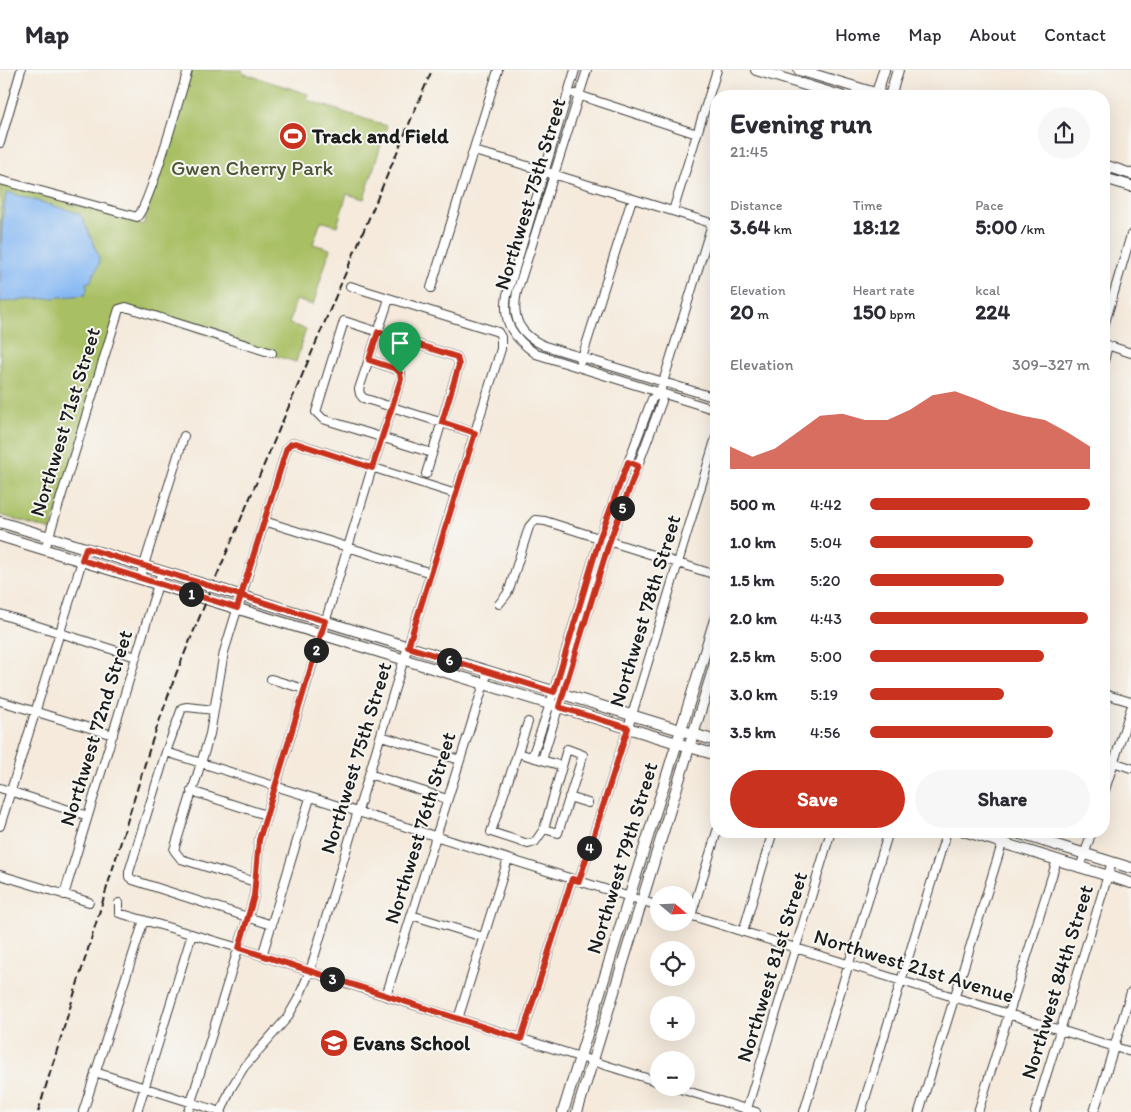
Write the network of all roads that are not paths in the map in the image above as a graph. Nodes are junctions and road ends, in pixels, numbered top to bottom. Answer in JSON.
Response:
{"nodes":[{"id":1,"x":22,"y":70,"type":"edge"},
{"id":2,"x":188,"y":70,"type":"edge"},
{"id":3,"x":498,"y":70,"type":"edge"},
{"id":4,"x":575,"y":70,"type":"edge"},
{"id":5,"x":587,"y":70,"type":"edge"},
{"id":6,"x":717,"y":70,"type":"edge"},
{"id":7,"x":756,"y":70,"type":"edge"},
{"id":8,"x":884,"y":70,"type":"edge"},
{"id":9,"x":898,"y":70,"type":"edge"},
{"id":10,"x":803,"y":71,"type":"edge"},
{"id":11,"x":802,"y":84,"type":"junction"},
{"id":12,"x":711,"y":90,"type":"edge"},
{"id":13,"x":822,"y":90,"type":"edge"},
{"id":14,"x":863,"y":90,"type":"edge"},
{"id":15,"x":880,"y":90,"type":"edge"},
{"id":16,"x":892,"y":90,"type":"edge"},
{"id":17,"x":569,"y":92,"type":"junction"},
{"id":18,"x":710,"y":92,"type":"edge"},
{"id":19,"x":578,"y":95,"type":"junction"},
{"id":20,"x":557,"y":130,"type":"junction"},
{"id":21,"x":566,"y":133,"type":"junction"},
{"id":22,"x":697,"y":134,"type":"junction"},
{"id":23,"x":0,"y":143,"type":"edge"},
{"id":24,"x":472,"y":150,"type":"junction"},
{"id":25,"x":1110,"y":167,"type":"edge"},
{"id":26,"x":544,"y":172,"type":"junction"},
{"id":27,"x":1131,"y":174,"type":"edge"},
{"id":28,"x":553,"y":175,"type":"junction"},
{"id":29,"x":0,"y":180,"type":"edge"},
{"id":30,"x":1110,"y":180,"type":"edge"},
{"id":31,"x":1131,"y":186,"type":"edge"},
{"id":32,"x":632,"y":199,"type":"junction"},
{"id":33,"x":673,"y":211,"type":"junction"},
{"id":34,"x":530,"y":218,"type":"junction"},
{"id":35,"x":539,"y":220,"type":"junction"},
{"id":36,"x":710,"y":223,"type":"edge"},
{"id":37,"x":1131,"y":235,"type":"edge"},
{"id":38,"x":710,"y":236,"type":"edge"},
{"id":39,"x":518,"y":259,"type":"junction"},
{"id":40,"x":526,"y":261,"type":"junction"},
{"id":41,"x":350,"y":286,"type":"dead end"},
{"id":42,"x":430,"y":288,"type":"dead end"},
{"id":43,"x":389,"y":299,"type":"junction"},
{"id":44,"x":1110,"y":306,"type":"edge"},
{"id":45,"x":378,"y":332,"type":"junction"},
{"id":46,"x":1110,"y":346,"type":"edge"},
{"id":47,"x":272,"y":353,"type":"dead end"},
{"id":48,"x":1131,"y":353,"type":"edge"},
{"id":49,"x":582,"y":357,"type":"junction"},
{"id":50,"x":369,"y":360,"type":"junction"},
{"id":51,"x":579,"y":368,"type":"junction"},
{"id":52,"x":663,"y":382,"type":"junction"},
{"id":53,"x":660,"y":392,"type":"junction"},
{"id":54,"x":710,"y":396,"type":"edge"},
{"id":55,"x":392,"y":407,"type":"junction"},
{"id":56,"x":710,"y":408,"type":"edge"},
{"id":57,"x":442,"y":422,"type":"junction"},
{"id":58,"x":475,"y":433,"type":"junction"},
{"id":59,"x":184,"y":436,"type":"dead end"},
{"id":60,"x":382,"y":438,"type":"junction"},
{"id":61,"x":432,"y":453,"type":"junction"},
{"id":62,"x":710,"y":457,"type":"edge"},
{"id":63,"x":628,"y":462,"type":"junction"},
{"id":64,"x":638,"y":466,"type":"junction"},
{"id":65,"x":372,"y":468,"type":"junction"},
{"id":66,"x":426,"y":474,"type":"dead end"},
{"id":67,"x":456,"y":494,"type":"junction"},
{"id":68,"x":610,"y":509,"type":"junction"},
{"id":69,"x":620,"y":513,"type":"junction"},
{"id":70,"x":264,"y":521,"type":"junction"},
{"id":71,"x":0,"y":522,"type":"edge"},
{"id":72,"x":0,"y":536,"type":"edge"},
{"id":73,"x":48,"y":536,"type":"junction"},
{"id":74,"x":600,"y":537,"type":"junction"},
{"id":75,"x":610,"y":540,"type":"junction"},
{"id":76,"x":348,"y":547,"type":"junction"},
{"id":77,"x":86,"y":548,"type":"junction"},
{"id":78,"x":45,"y":549,"type":"junction"},
{"id":79,"x":82,"y":560,"type":"junction"},
{"id":80,"x":678,"y":563,"type":"junction"},
{"id":81,"x":143,"y":566,"type":"junction"},
{"id":82,"x":162,"y":571,"type":"junction"},
{"id":83,"x":431,"y":573,"type":"junction"},
{"id":84,"x":710,"y":573,"type":"edge"},
{"id":85,"x":140,"y":578,"type":"junction"},
{"id":86,"x":158,"y":584,"type":"junction"},
{"id":87,"x":241,"y":596,"type":"junction"},
{"id":88,"x":499,"y":604,"type":"dead end"},
{"id":89,"x":237,"y":608,"type":"junction"},
{"id":90,"x":0,"y":614,"type":"edge"},
{"id":91,"x":325,"y":621,"type":"junction"},
{"id":92,"x":60,"y":632,"type":"junction"},
{"id":93,"x":321,"y":634,"type":"junction"},
{"id":94,"x":710,"y":637,"type":"edge"},
{"id":95,"x":408,"y":647,"type":"junction"},
{"id":96,"x":136,"y":657,"type":"junction"},
{"id":97,"x":405,"y":660,"type":"junction"},
{"id":98,"x":488,"y":671,"type":"junction"},
{"id":99,"x":271,"y":679,"type":"dead end"},
{"id":100,"x":710,"y":682,"type":"edge"},
{"id":101,"x":485,"y":684,"type":"junction"},
{"id":102,"x":304,"y":689,"type":"junction"},
{"id":103,"x":558,"y":693,"type":"junction"},
{"id":104,"x":1110,"y":696,"type":"edge"},
{"id":105,"x":0,"y":701,"type":"edge"},
{"id":106,"x":1131,"y":702,"type":"edge"},
{"id":107,"x":555,"y":706,"type":"junction"},
{"id":108,"x":1131,"y":708,"type":"edge"},
{"id":109,"x":214,"y":710,"type":"junction"},
{"id":110,"x":35,"y":712,"type":"junction"},
{"id":111,"x":631,"y":716,"type":"junction"},
{"id":112,"x":528,"y":722,"type":"dead end"},
{"id":113,"x":628,"y":728,"type":"junction"},
{"id":114,"x":681,"y":731,"type":"junction"},
{"id":115,"x":694,"y":734,"type":"junction"},
{"id":116,"x":112,"y":735,"type":"junction"},
{"id":117,"x":381,"y":736,"type":"junction"},
{"id":118,"x":710,"y":739,"type":"edge"},
{"id":119,"x":677,"y":743,"type":"junction"},
{"id":120,"x":690,"y":747,"type":"junction"},
{"id":121,"x":166,"y":752,"type":"junction"},
{"id":122,"x":518,"y":753,"type":"junction"},
{"id":123,"x":710,"y":753,"type":"edge"},
{"id":124,"x":532,"y":757,"type":"junction"},
{"id":125,"x":460,"y":760,"type":"junction"},
{"id":126,"x":542,"y":760,"type":"junction"},
{"id":127,"x":1110,"y":761,"type":"edge"},
{"id":128,"x":1113,"y":762,"type":"junction"},
{"id":129,"x":200,"y":763,"type":"junction"},
{"id":130,"x":562,"y":766,"type":"junction"},
{"id":131,"x":1131,"y":768,"type":"edge"},
{"id":132,"x":1110,"y":772,"type":"edge"},
{"id":133,"x":369,"y":774,"type":"junction"},
{"id":134,"x":274,"y":787,"type":"junction"},
{"id":135,"x":0,"y":788,"type":"edge"},
{"id":136,"x":11,"y":791,"type":"junction"},
{"id":137,"x":191,"y":791,"type":"junction"},
{"id":138,"x":570,"y":797,"type":"junction"},
{"id":139,"x":310,"y":798,"type":"junction"},
{"id":140,"x":448,"y":799,"type":"junction"},
{"id":141,"x":588,"y":803,"type":"dead end"},
{"id":142,"x":358,"y":812,"type":"junction"},
{"id":143,"x":656,"y":813,"type":"junction"},
{"id":144,"x":266,"y":815,"type":"junction"},
{"id":145,"x":668,"y":815,"type":"junction"},
{"id":146,"x":88,"y":816,"type":"junction"},
{"id":147,"x":0,"y":826,"type":"edge"},
{"id":148,"x":544,"y":829,"type":"junction"},
{"id":149,"x":436,"y":836,"type":"junction"},
{"id":150,"x":715,"y":838,"type":"edge"},
{"id":151,"x":771,"y":838,"type":"edge"},
{"id":152,"x":829,"y":838,"type":"edge"},
{"id":153,"x":887,"y":838,"type":"edge"},
{"id":154,"x":945,"y":838,"type":"edge"},
{"id":155,"x":986,"y":838,"type":"edge"},
{"id":156,"x":1004,"y":838,"type":"edge"},
{"id":157,"x":1034,"y":838,"type":"edge"},
{"id":158,"x":1090,"y":838,"type":"edge"},
{"id":159,"x":1002,"y":843,"type":"junction"},
{"id":160,"x":1085,"y":854,"type":"junction"},
{"id":161,"x":508,"y":858,"type":"junction"},
{"id":162,"x":1057,"y":860,"type":"junction"},
{"id":163,"x":1112,"y":862,"type":"junction"},
{"id":164,"x":1080,"y":868,"type":"junction"},
{"id":165,"x":1131,"y":868,"type":"edge"},
{"id":166,"x":0,"y":875,"type":"edge"},
{"id":167,"x":1108,"y":876,"type":"junction"},
{"id":168,"x":576,"y":880,"type":"junction"},
{"id":169,"x":255,"y":882,"type":"junction"},
{"id":170,"x":1131,"y":883,"type":"edge"},
{"id":171,"x":64,"y":896,"type":"junction"},
{"id":172,"x":630,"y":897,"type":"junction"},
{"id":173,"x":695,"y":897,"type":"edge"},
{"id":174,"x":642,"y":901,"type":"junction"},
{"id":175,"x":89,"y":902,"type":"dead end"},
{"id":176,"x":119,"y":903,"type":"dead end"},
{"id":177,"x":650,"y":903,"type":"edge"},
{"id":178,"x":411,"y":916,"type":"junction"},
{"id":179,"x":695,"y":917,"type":"edge"},
{"id":180,"x":248,"y":918,"type":"junction"},
{"id":181,"x":144,"y":920,"type":"junction"},
{"id":182,"x":272,"y":925,"type":"junction"},
{"id":183,"x":742,"y":932,"type":"junction"},
{"id":184,"x":192,"y":934,"type":"junction"},
{"id":185,"x":483,"y":937,"type":"junction"},
{"id":186,"x":239,"y":948,"type":"junction"},
{"id":187,"x":796,"y":948,"type":"junction"},
{"id":188,"x":262,"y":956,"type":"junction"},
{"id":189,"x":848,"y":965,"type":"junction"},
{"id":190,"x":310,"y":971,"type":"junction"},
{"id":191,"x":900,"y":982,"type":"junction"},
{"id":192,"x":602,"y":986,"type":"junction"},
{"id":193,"x":616,"y":990,"type":"junction"},
{"id":194,"x":1131,"y":992,"type":"edge"},
{"id":195,"x":386,"y":996,"type":"junction"},
{"id":196,"x":954,"y":998,"type":"junction"},
{"id":197,"x":1008,"y":1014,"type":"junction"},
{"id":198,"x":458,"y":1019,"type":"junction"},
{"id":199,"x":1060,"y":1029,"type":"junction"},
{"id":200,"x":521,"y":1039,"type":"junction"},
{"id":201,"x":1114,"y":1046,"type":"junction"},
{"id":202,"x":1131,"y":1052,"type":"edge"},
{"id":203,"x":580,"y":1058,"type":"junction"},
{"id":204,"x":593,"y":1062,"type":"junction"},
{"id":205,"x":95,"y":1072,"type":"junction"},
{"id":206,"x":650,"y":1079,"type":"edge"},
{"id":207,"x":145,"y":1087,"type":"junction"},
{"id":208,"x":695,"y":1094,"type":"edge"},
{"id":209,"x":191,"y":1103,"type":"junction"},
{"id":210,"x":746,"y":1111,"type":"edge"},
{"id":211,"x":83,"y":1112,"type":"edge"},
{"id":212,"x":137,"y":1112,"type":"edge"},
{"id":213,"x":188,"y":1112,"type":"edge"},
{"id":214,"x":221,"y":1112,"type":"edge"},
{"id":215,"x":563,"y":1112,"type":"edge"},
{"id":216,"x":577,"y":1112,"type":"edge"},
{"id":217,"x":756,"y":1112,"type":"edge"},
{"id":218,"x":804,"y":1112,"type":"edge"},
{"id":219,"x":861,"y":1112,"type":"edge"},
{"id":220,"x":919,"y":1112,"type":"edge"},
{"id":221,"x":978,"y":1112,"type":"edge"},
{"id":222,"x":1035,"y":1112,"type":"edge"},
{"id":223,"x":1094,"y":1112,"type":"edge"}],
"edges":[{"from":1,"to":23,"type":"street"},
{"from":2,"to":29,"type":"street"},
{"from":3,"to":24,"type":"street"},
{"from":4,"to":17,"type":"street","name":"Northwest 75th Street"},
{"from":5,"to":19,"type":"street","name":"Northwest 75th Street"},
{"from":6,"to":12,"type":"street"},
{"from":7,"to":11,"type":"main road"},
{"from":8,"to":15,"type":"main road"},
{"from":9,"to":16,"type":"main road"},
{"from":10,"to":11,"type":"main road"},
{"from":10,"to":14,"type":"main road"},
{"from":11,"to":13,"type":"main road"},
{"from":17,"to":19,"type":"street"},
{"from":17,"to":20,"type":"street","name":"Northwest 75th Street"},
{"from":18,"to":22,"type":"street"},
{"from":19,"to":21,"type":"street","name":"Northwest 75th Street"},
{"from":19,"to":22,"type":"street"},
{"from":20,"to":21,"type":"street"},
{"from":20,"to":26,"type":"street","name":"Northwest 75th Street"},
{"from":21,"to":28,"type":"street","name":"Northwest 75th Street"},
{"from":22,"to":33,"type":"street"},
{"from":24,"to":26,"type":"street"},
{"from":24,"to":42,"type":"street"},
{"from":25,"to":27,"type":"main road"},
{"from":26,"to":28,"type":"street"},
{"from":26,"to":34,"type":"street","name":"Northwest 75th Street"},
{"from":28,"to":32,"type":"street"},
{"from":28,"to":35,"type":"street","name":"Northwest 75th Street"},
{"from":30,"to":31,"type":"main road"},
{"from":32,"to":33,"type":"street"},
{"from":32,"to":49,"type":"street"},
{"from":33,"to":36,"type":"street"},
{"from":34,"to":35,"type":"street"},
{"from":34,"to":39,"type":"street","name":"Northwest 75th Street"},
{"from":35,"to":40,"type":"street","name":"Northwest 75th Street"},
{"from":37,"to":44,"type":"street"},
{"from":38,"to":52,"type":"street"},
{"from":39,"to":40,"type":"street"},
{"from":39,"to":51,"type":"street","name":"Northwest 75th Street"},
{"from":40,"to":49,"type":"street","name":"Northwest 75th Street"},
{"from":41,"to":43,"type":"street"},
{"from":43,"to":45,"type":"street"},
{"from":43,"to":58,"type":"street","name":"Northwest 75th Street"},
{"from":45,"to":50,"type":"street"},
{"from":45,"to":57,"type":"street"},
{"from":45,"to":60,"type":"street"},
{"from":46,"to":48,"type":"street"},
{"from":47,"to":73,"type":"street","name":"Northwest 71st Street"},
{"from":49,"to":51,"type":"street"},
{"from":49,"to":52,"type":"street","name":"Northwest 75th Street"},
{"from":50,"to":55,"type":"street"},
{"from":50,"to":55,"type":"street"},
{"from":51,"to":53,"type":"street"},
{"from":52,"to":53,"type":"street"},
{"from":52,"to":54,"type":"street","name":"Northwest 75th Street"},
{"from":53,"to":56,"type":"street"},
{"from":53,"to":63,"type":"street"},
{"from":53,"to":64,"type":"street"},
{"from":55,"to":57,"type":"street"},
{"from":55,"to":60,"type":"street"},
{"from":57,"to":58,"type":"street"},
{"from":57,"to":61,"type":"street"},
{"from":58,"to":67,"type":"street","name":"Northwest 75th Street"},
{"from":59,"to":81,"type":"street"},
{"from":60,"to":61,"type":"street"},
{"from":60,"to":65,"type":"street"},
{"from":61,"to":66,"type":"street"},
{"from":62,"to":80,"type":"street","name":"Northwest 78th Street"},
{"from":63,"to":64,"type":"street"},
{"from":63,"to":68,"type":"street"},
{"from":64,"to":69,"type":"street"},
{"from":65,"to":67,"type":"street"},
{"from":65,"to":70,"type":"street"},
{"from":65,"to":76,"type":"street"},
{"from":67,"to":83,"type":"street","name":"Northwest 75th Street"},
{"from":68,"to":69,"type":"street"},
{"from":68,"to":74,"type":"street"},
{"from":69,"to":75,"type":"street"},
{"from":70,"to":76,"type":"street"},
{"from":70,"to":87,"type":"street"},
{"from":71,"to":73,"type":"main road"},
{"from":72,"to":78,"type":"main road"},
{"from":73,"to":77,"type":"main road"},
{"from":73,"to":78,"type":"street","name":"Northwest 71st Street"},
{"from":74,"to":75,"type":"street"},
{"from":74,"to":88,"type":"street"},
{"from":74,"to":103,"type":"street"},
{"from":75,"to":80,"type":"street"},
{"from":75,"to":103,"type":"street"},
{"from":76,"to":83,"type":"street"},
{"from":76,"to":91,"type":"street"},
{"from":77,"to":79,"type":"street"},
{"from":77,"to":81,"type":"main road"},
{"from":78,"to":79,"type":"main road"},
{"from":79,"to":85,"type":"main road"},
{"from":79,"to":92,"type":"street"},
{"from":80,"to":84,"type":"street"},
{"from":80,"to":111,"type":"street","name":"Northwest 78th Street"},
{"from":81,"to":82,"type":"main road"},
{"from":81,"to":85,"type":"street"},
{"from":82,"to":86,"type":"street","name":"Northwest 72nd Street"},
{"from":82,"to":87,"type":"main road"},
{"from":83,"to":95,"type":"street","name":"Northwest 75th Street"},
{"from":85,"to":86,"type":"main road"},
{"from":86,"to":89,"type":"main road"},
{"from":86,"to":96,"type":"street","name":"Northwest 72nd Street"},
{"from":87,"to":89,"type":"street"},
{"from":87,"to":91,"type":"main road"},
{"from":89,"to":93,"type":"main road"},
{"from":89,"to":109,"type":"street"},
{"from":90,"to":92,"type":"street"},
{"from":91,"to":93,"type":"street"},
{"from":91,"to":95,"type":"main road"},
{"from":92,"to":96,"type":"street"},
{"from":92,"to":110,"type":"street"},
{"from":93,"to":97,"type":"main road"},
{"from":93,"to":102,"type":"street"},
{"from":94,"to":114,"type":"main road","name":"Northwest 79th Street"},
{"from":95,"to":97,"type":"street","name":"Northwest 75th Street"},
{"from":95,"to":98,"type":"main road"},
{"from":96,"to":116,"type":"street","name":"Northwest 72nd Street"},
{"from":97,"to":101,"type":"main road"},
{"from":97,"to":117,"type":"street","name":"Northwest 75th Street"},
{"from":98,"to":101,"type":"street","name":"Northwest 76th Street"},
{"from":98,"to":103,"type":"main road"},
{"from":99,"to":102,"type":"street"},
{"from":100,"to":115,"type":"main road","name":"Northwest 79th Street"},
{"from":101,"to":107,"type":"main road"},
{"from":101,"to":125,"type":"street","name":"Northwest 76th Street"},
{"from":102,"to":134,"type":"street"},
{"from":103,"to":107,"type":"street"},
{"from":103,"to":111,"type":"main road"},
{"from":104,"to":106,"type":"street"},
{"from":105,"to":110,"type":"street"},
{"from":107,"to":113,"type":"main road"},
{"from":107,"to":124,"type":"street"},
{"from":107,"to":126,"type":"street"},
{"from":108,"to":128,"type":"street"},
{"from":109,"to":121,"type":"street"},
{"from":109,"to":129,"type":"street"},
{"from":110,"to":116,"type":"street"},
{"from":110,"to":136,"type":"street"},
{"from":111,"to":113,"type":"street","name":"Northwest 78th Street"},
{"from":111,"to":114,"type":"main road"},
{"from":112,"to":122,"type":"street"},
{"from":113,"to":119,"type":"main road"},
{"from":113,"to":168,"type":"street","name":"Northwest 78th Street"},
{"from":114,"to":115,"type":"main road"},
{"from":114,"to":119,"type":"main road","name":"Northwest 79th Street"},
{"from":115,"to":118,"type":"main road"},
{"from":115,"to":120,"type":"main road","name":"Northwest 79th Street"},
{"from":116,"to":146,"type":"street","name":"Northwest 72nd Street"},
{"from":117,"to":125,"type":"street"},
{"from":117,"to":133,"type":"street","name":"Northwest 75th Street"},
{"from":119,"to":120,"type":"main road"},
{"from":119,"to":143,"type":"main road","name":"Northwest 79th Street"},
{"from":120,"to":123,"type":"main road"},
{"from":120,"to":145,"type":"main road","name":"Northwest 79th Street"},
{"from":121,"to":129,"type":"street"},
{"from":121,"to":180,"type":"street"},
{"from":122,"to":124,"type":"street"},
{"from":122,"to":148,"type":"street"},
{"from":124,"to":126,"type":"street"},
{"from":125,"to":140,"type":"street","name":"Northwest 76th Street"},
{"from":126,"to":130,"type":"street"},
{"from":127,"to":128,"type":"street"},
{"from":128,"to":131,"type":"street"},
{"from":128,"to":132,"type":"street"},
{"from":129,"to":134,"type":"street"},
{"from":129,"to":137,"type":"street"},
{"from":130,"to":138,"type":"street"},
{"from":130,"to":148,"type":"street"},
{"from":133,"to":140,"type":"street"},
{"from":133,"to":142,"type":"street","name":"Northwest 75th Street"},
{"from":134,"to":139,"type":"street"},
{"from":134,"to":144,"type":"street"},
{"from":135,"to":136,"type":"street"},
{"from":136,"to":146,"type":"street"},
{"from":136,"to":147,"type":"street"},
{"from":137,"to":144,"type":"street"},
{"from":137,"to":169,"type":"street"},
{"from":138,"to":141,"type":"street"},
{"from":138,"to":148,"type":"street"},
{"from":139,"to":142,"type":"street"},
{"from":139,"to":182,"type":"street"},
{"from":140,"to":149,"type":"street","name":"Northwest 76th Street"},
{"from":142,"to":149,"type":"street"},
{"from":142,"to":190,"type":"street","name":"Northwest 75th Street"},
{"from":143,"to":145,"type":"main road"},
{"from":143,"to":172,"type":"main road","name":"Northwest 79th Street"},
{"from":144,"to":169,"type":"street"},
{"from":145,"to":174,"type":"main road","name":"Northwest 79th Street"},
{"from":146,"to":171,"type":"street","name":"Northwest 72nd Street"},
{"from":149,"to":161,"type":"street"},
{"from":149,"to":178,"type":"street","name":"Northwest 76th Street"},
{"from":150,"to":173,"type":"street"},
{"from":151,"to":183,"type":"street"},
{"from":152,"to":187,"type":"street","name":"Northwest 81st Street"},
{"from":153,"to":189,"type":"street"},
{"from":154,"to":191,"type":"street"},
{"from":155,"to":159,"type":"main road"},
{"from":156,"to":159,"type":"street"},
{"from":157,"to":160,"type":"main road"},
{"from":158,"to":160,"type":"street","name":"Northwest 84th Street"},
{"from":159,"to":162,"type":"main road"},
{"from":159,"to":196,"type":"street"},
{"from":160,"to":163,"type":"main road"},
{"from":160,"to":164,"type":"street","name":"Northwest 84th Street"},
{"from":161,"to":168,"type":"street"},
{"from":161,"to":185,"type":"street"},
{"from":162,"to":164,"type":"main road"},
{"from":162,"to":197,"type":"street"},
{"from":163,"to":165,"type":"main road"},
{"from":163,"to":167,"type":"street","name":"Northwest 84th Street"},
{"from":164,"to":167,"type":"main road"},
{"from":166,"to":171,"type":"street"},
{"from":167,"to":170,"type":"main road"},
{"from":167,"to":199,"type":"street","name":"Northwest 84th Street"},
{"from":168,"to":172,"type":"street"},
{"from":168,"to":200,"type":"street","name":"Northwest 78th Street"},
{"from":169,"to":180,"type":"street"},
{"from":171,"to":175,"type":"street"},
{"from":172,"to":174,"type":"street"},
{"from":172,"to":192,"type":"main road","name":"Northwest 79th Street"},
{"from":174,"to":177,"type":"street"},
{"from":174,"to":193,"type":"main road","name":"Northwest 79th Street"},
{"from":176,"to":181,"type":"street"},
{"from":178,"to":185,"type":"street"},
{"from":178,"to":195,"type":"street","name":"Northwest 76th Street"},
{"from":179,"to":183,"type":"street","name":"Northwest 21st Avenue"},
{"from":180,"to":182,"type":"street"},
{"from":180,"to":186,"type":"street"},
{"from":181,"to":184,"type":"street"},
{"from":181,"to":205,"type":"street"},
{"from":182,"to":188,"type":"street"},
{"from":183,"to":187,"type":"street","name":"Northwest 21st Avenue"},
{"from":184,"to":186,"type":"street"},
{"from":184,"to":207,"type":"street"},
{"from":185,"to":198,"type":"street"},
{"from":186,"to":188,"type":"street"},
{"from":186,"to":209,"type":"street"},
{"from":187,"to":189,"type":"street","name":"Northwest 21st Avenue"},
{"from":187,"to":210,"type":"street","name":"Northwest 81st Street"},
{"from":188,"to":190,"type":"street"},
{"from":189,"to":191,"type":"street","name":"Northwest 21st Avenue"},
{"from":189,"to":218,"type":"street"},
{"from":190,"to":195,"type":"street"},
{"from":190,"to":214,"type":"street","name":"Northwest 75th Street"},
{"from":191,"to":196,"type":"street","name":"Northwest 21st Avenue"},
{"from":191,"to":219,"type":"street"},
{"from":192,"to":193,"type":"main road"},
{"from":192,"to":203,"type":"main road","name":"Northwest 79th Street"},
{"from":193,"to":204,"type":"main road","name":"Northwest 79th Street"},
{"from":194,"to":201,"type":"street"},
{"from":195,"to":198,"type":"street"},
{"from":196,"to":197,"type":"street","name":"Northwest 21st Avenue"},
{"from":196,"to":220,"type":"street"},
{"from":197,"to":199,"type":"street","name":"Northwest 21st Avenue"},
{"from":197,"to":221,"type":"street"},
{"from":198,"to":200,"type":"street"},
{"from":199,"to":201,"type":"street","name":"Northwest 21st Avenue"},
{"from":199,"to":222,"type":"street","name":"Northwest 84th Street"},
{"from":200,"to":203,"type":"street"},
{"from":201,"to":202,"type":"street","name":"Northwest 21st Avenue"},
{"from":201,"to":223,"type":"street"},
{"from":203,"to":204,"type":"street"},
{"from":203,"to":215,"type":"main road","name":"Northwest 79th Street"},
{"from":204,"to":206,"type":"street"},
{"from":204,"to":216,"type":"main road","name":"Northwest 79th Street"},
{"from":205,"to":207,"type":"street"},
{"from":205,"to":211,"type":"street"},
{"from":207,"to":209,"type":"street"},
{"from":207,"to":212,"type":"street"},
{"from":208,"to":210,"type":"street"},
{"from":209,"to":213,"type":"street"},
{"from":209,"to":214,"type":"street"},
{"from":210,"to":217,"type":"street"}]}
